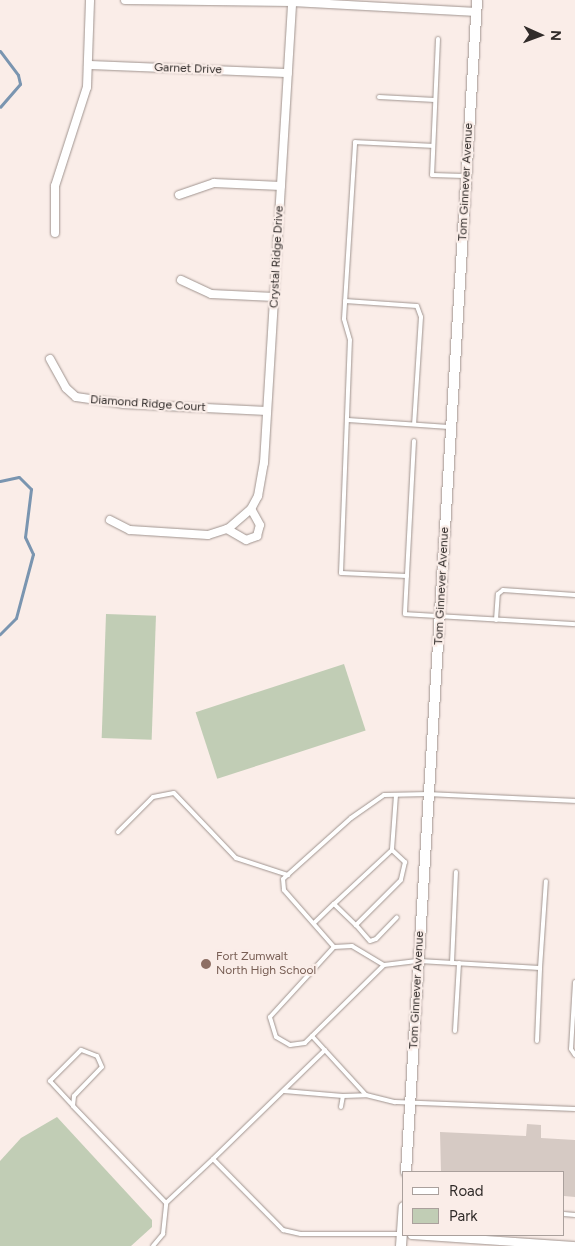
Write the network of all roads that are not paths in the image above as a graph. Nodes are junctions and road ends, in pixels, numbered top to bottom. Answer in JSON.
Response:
{"nodes":[{"id":1,"x":90,"y":0,"type":"edge"},
{"id":2,"x":125,"y":0,"type":"edge"},
{"id":3,"x":477,"y":0,"type":"edge"},
{"id":4,"x":292,"y":2,"type":"junction"},
{"id":5,"x":477,"y":12,"type":"junction"},
{"id":6,"x":438,"y":40,"type":"dead end"},
{"id":7,"x":88,"y":65,"type":"junction"},
{"id":8,"x":288,"y":73,"type":"junction"},
{"id":9,"x":379,"y":97,"type":"dead end"},
{"id":10,"x":435,"y":100,"type":"junction"},
{"id":11,"x":433,"y":146,"type":"junction"},
{"id":12,"x":467,"y":177,"type":"junction"},
{"id":13,"x":281,"y":186,"type":"junction"},
{"id":14,"x":179,"y":195,"type":"dead end"},
{"id":15,"x":55,"y":233,"type":"dead end"},
{"id":16,"x":181,"y":280,"type":"dead end"},
{"id":17,"x":274,"y":297,"type":"junction"},
{"id":18,"x":345,"y":301,"type":"junction"},
{"id":19,"x":50,"y":358,"type":"dead end"},
{"id":20,"x":268,"y":411,"type":"junction"},
{"id":21,"x":348,"y":420,"type":"junction"},
{"id":22,"x":414,"y":424,"type":"junction"},
{"id":23,"x":451,"y":427,"type":"junction"},
{"id":24,"x":414,"y":441,"type":"dead end"},
{"id":25,"x":251,"y":509,"type":"junction"},
{"id":26,"x":110,"y":520,"type":"dead end"},
{"id":27,"x":227,"y":529,"type":"junction"},
{"id":28,"x":407,"y":576,"type":"junction"},
{"id":29,"x":575,"y":595,"type":"edge"},
{"id":30,"x":440,"y":617,"type":"junction"},
{"id":31,"x":496,"y":620,"type":"junction"},
{"id":32,"x":575,"y":624,"type":"edge"},
{"id":33,"x":396,"y":794,"type":"junction"},
{"id":34,"x":429,"y":794,"type":"junction"},
{"id":35,"x":575,"y":801,"type":"edge"},
{"id":36,"x":118,"y":832,"type":"dead end"},
{"id":37,"x":392,"y":850,"type":"junction"},
{"id":38,"x":456,"y":872,"type":"dead end"},
{"id":39,"x":288,"y":875,"type":"junction"},
{"id":40,"x":546,"y":881,"type":"dead end"},
{"id":41,"x":334,"y":904,"type":"junction"},
{"id":42,"x":397,"y":917,"type":"dead end"},
{"id":43,"x":314,"y":923,"type":"junction"},
{"id":44,"x":356,"y":925,"type":"junction"},
{"id":45,"x":334,"y":947,"type":"junction"},
{"id":46,"x":419,"y":961,"type":"junction"},
{"id":47,"x":452,"y":963,"type":"junction"},
{"id":48,"x":459,"y":963,"type":"junction"},
{"id":49,"x":384,"y":965,"type":"junction"},
{"id":50,"x":540,"y":968,"type":"junction"},
{"id":51,"x":575,"y":982,"type":"edge"},
{"id":52,"x":455,"y":1031,"type":"dead end"},
{"id":53,"x":312,"y":1036,"type":"junction"},
{"id":54,"x":537,"y":1041,"type":"dead end"},
{"id":55,"x":325,"y":1050,"type":"junction"},
{"id":56,"x":575,"y":1055,"type":"edge"},
{"id":57,"x":284,"y":1090,"type":"junction"},
{"id":58,"x":366,"y":1095,"type":"junction"},
{"id":59,"x":343,"y":1096,"type":"junction"},
{"id":60,"x":410,"y":1102,"type":"junction"},
{"id":61,"x":72,"y":1106,"type":"junction"},
{"id":62,"x":341,"y":1107,"type":"dead end"},
{"id":63,"x":575,"y":1109,"type":"edge"},
{"id":64,"x":214,"y":1159,"type":"junction"},
{"id":65,"x":406,"y":1171,"type":"edge"},
{"id":66,"x":166,"y":1203,"type":"junction"},
{"id":67,"x":402,"y":1234,"type":"edge"},
{"id":68,"x":456,"y":1236,"type":"edge"},
{"id":69,"x":481,"y":1237,"type":"edge"},
{"id":70,"x":153,"y":1246,"type":"edge"},
{"id":71,"x":574,"y":1246,"type":"edge"}],
"edges":[{"from":1,"to":7,"type":"street"},
{"from":2,"to":4,"type":"street"},
{"from":3,"to":5,"type":"main road","name":"Tom Ginnever Avenue"},
{"from":4,"to":5,"type":"street"},
{"from":4,"to":8,"type":"street","name":"Crystal Ridge Drive"},
{"from":5,"to":12,"type":"main road","name":"Tom Ginnever Avenue"},
{"from":6,"to":10,"type":"lane"},
{"from":7,"to":8,"type":"street","name":"Garnet Drive"},
{"from":7,"to":15,"type":"street"},
{"from":8,"to":13,"type":"street","name":"Crystal Ridge Drive"},
{"from":9,"to":10,"type":"lane"},
{"from":10,"to":11,"type":"lane"},
{"from":11,"to":12,"type":"lane"},
{"from":11,"to":18,"type":"lane"},
{"from":12,"to":23,"type":"main road","name":"Tom Ginnever Avenue"},
{"from":13,"to":14,"type":"street"},
{"from":13,"to":17,"type":"street","name":"Crystal Ridge Drive"},
{"from":16,"to":17,"type":"street"},
{"from":17,"to":20,"type":"street","name":"Crystal Ridge Drive"},
{"from":18,"to":21,"type":"lane"},
{"from":18,"to":22,"type":"lane"},
{"from":19,"to":20,"type":"street","name":"Diamond Ridge Court"},
{"from":20,"to":25,"type":"street","name":"Crystal Ridge Drive"},
{"from":21,"to":22,"type":"lane"},
{"from":21,"to":28,"type":"lane"},
{"from":22,"to":23,"type":"lane"},
{"from":23,"to":30,"type":"main road","name":"Tom Ginnever Avenue"},
{"from":24,"to":28,"type":"lane"},
{"from":25,"to":27,"type":"street","name":"Crystal Ridge Drive"},
{"from":25,"to":27,"type":"street"},
{"from":26,"to":27,"type":"street","name":"Crystal Ridge Drive"},
{"from":28,"to":30,"type":"lane"},
{"from":29,"to":31,"type":"lane"},
{"from":30,"to":31,"type":"lane"},
{"from":30,"to":34,"type":"main road","name":"Tom Ginnever Avenue"},
{"from":31,"to":32,"type":"lane"},
{"from":33,"to":34,"type":"lane"},
{"from":33,"to":37,"type":"lane"},
{"from":33,"to":39,"type":"lane"},
{"from":34,"to":35,"type":"lane"},
{"from":34,"to":46,"type":"main road","name":"Tom Ginnever Avenue"},
{"from":36,"to":39,"type":"lane"},
{"from":37,"to":41,"type":"lane"},
{"from":37,"to":44,"type":"lane"},
{"from":38,"to":47,"type":"lane"},
{"from":39,"to":43,"type":"lane"},
{"from":40,"to":50,"type":"lane"},
{"from":41,"to":43,"type":"lane"},
{"from":41,"to":44,"type":"lane"},
{"from":42,"to":44,"type":"lane"},
{"from":43,"to":45,"type":"lane"},
{"from":45,"to":49,"type":"lane"},
{"from":45,"to":53,"type":"lane"},
{"from":46,"to":47,"type":"lane"},
{"from":46,"to":49,"type":"lane"},
{"from":46,"to":60,"type":"main road","name":"Tom Ginnever Avenue"},
{"from":47,"to":48,"type":"lane"},
{"from":48,"to":50,"type":"lane"},
{"from":48,"to":52,"type":"lane"},
{"from":49,"to":53,"type":"lane"},
{"from":50,"to":54,"type":"lane"},
{"from":51,"to":56,"type":"lane"},
{"from":53,"to":55,"type":"lane"},
{"from":55,"to":57,"type":"lane"},
{"from":55,"to":58,"type":"lane"},
{"from":57,"to":59,"type":"lane"},
{"from":57,"to":64,"type":"lane"},
{"from":58,"to":59,"type":"lane"},
{"from":58,"to":60,"type":"lane"},
{"from":59,"to":62,"type":"lane"},
{"from":60,"to":63,"type":"lane"},
{"from":60,"to":65,"type":"main road","name":"Tom Ginnever Avenue"},
{"from":61,"to":61,"type":"lane"},
{"from":61,"to":66,"type":"lane"},
{"from":64,"to":66,"type":"lane"},
{"from":64,"to":67,"type":"lane"},
{"from":66,"to":70,"type":"lane"},
{"from":68,"to":69,"type":"street"},
{"from":69,"to":71,"type":"street"}]}
